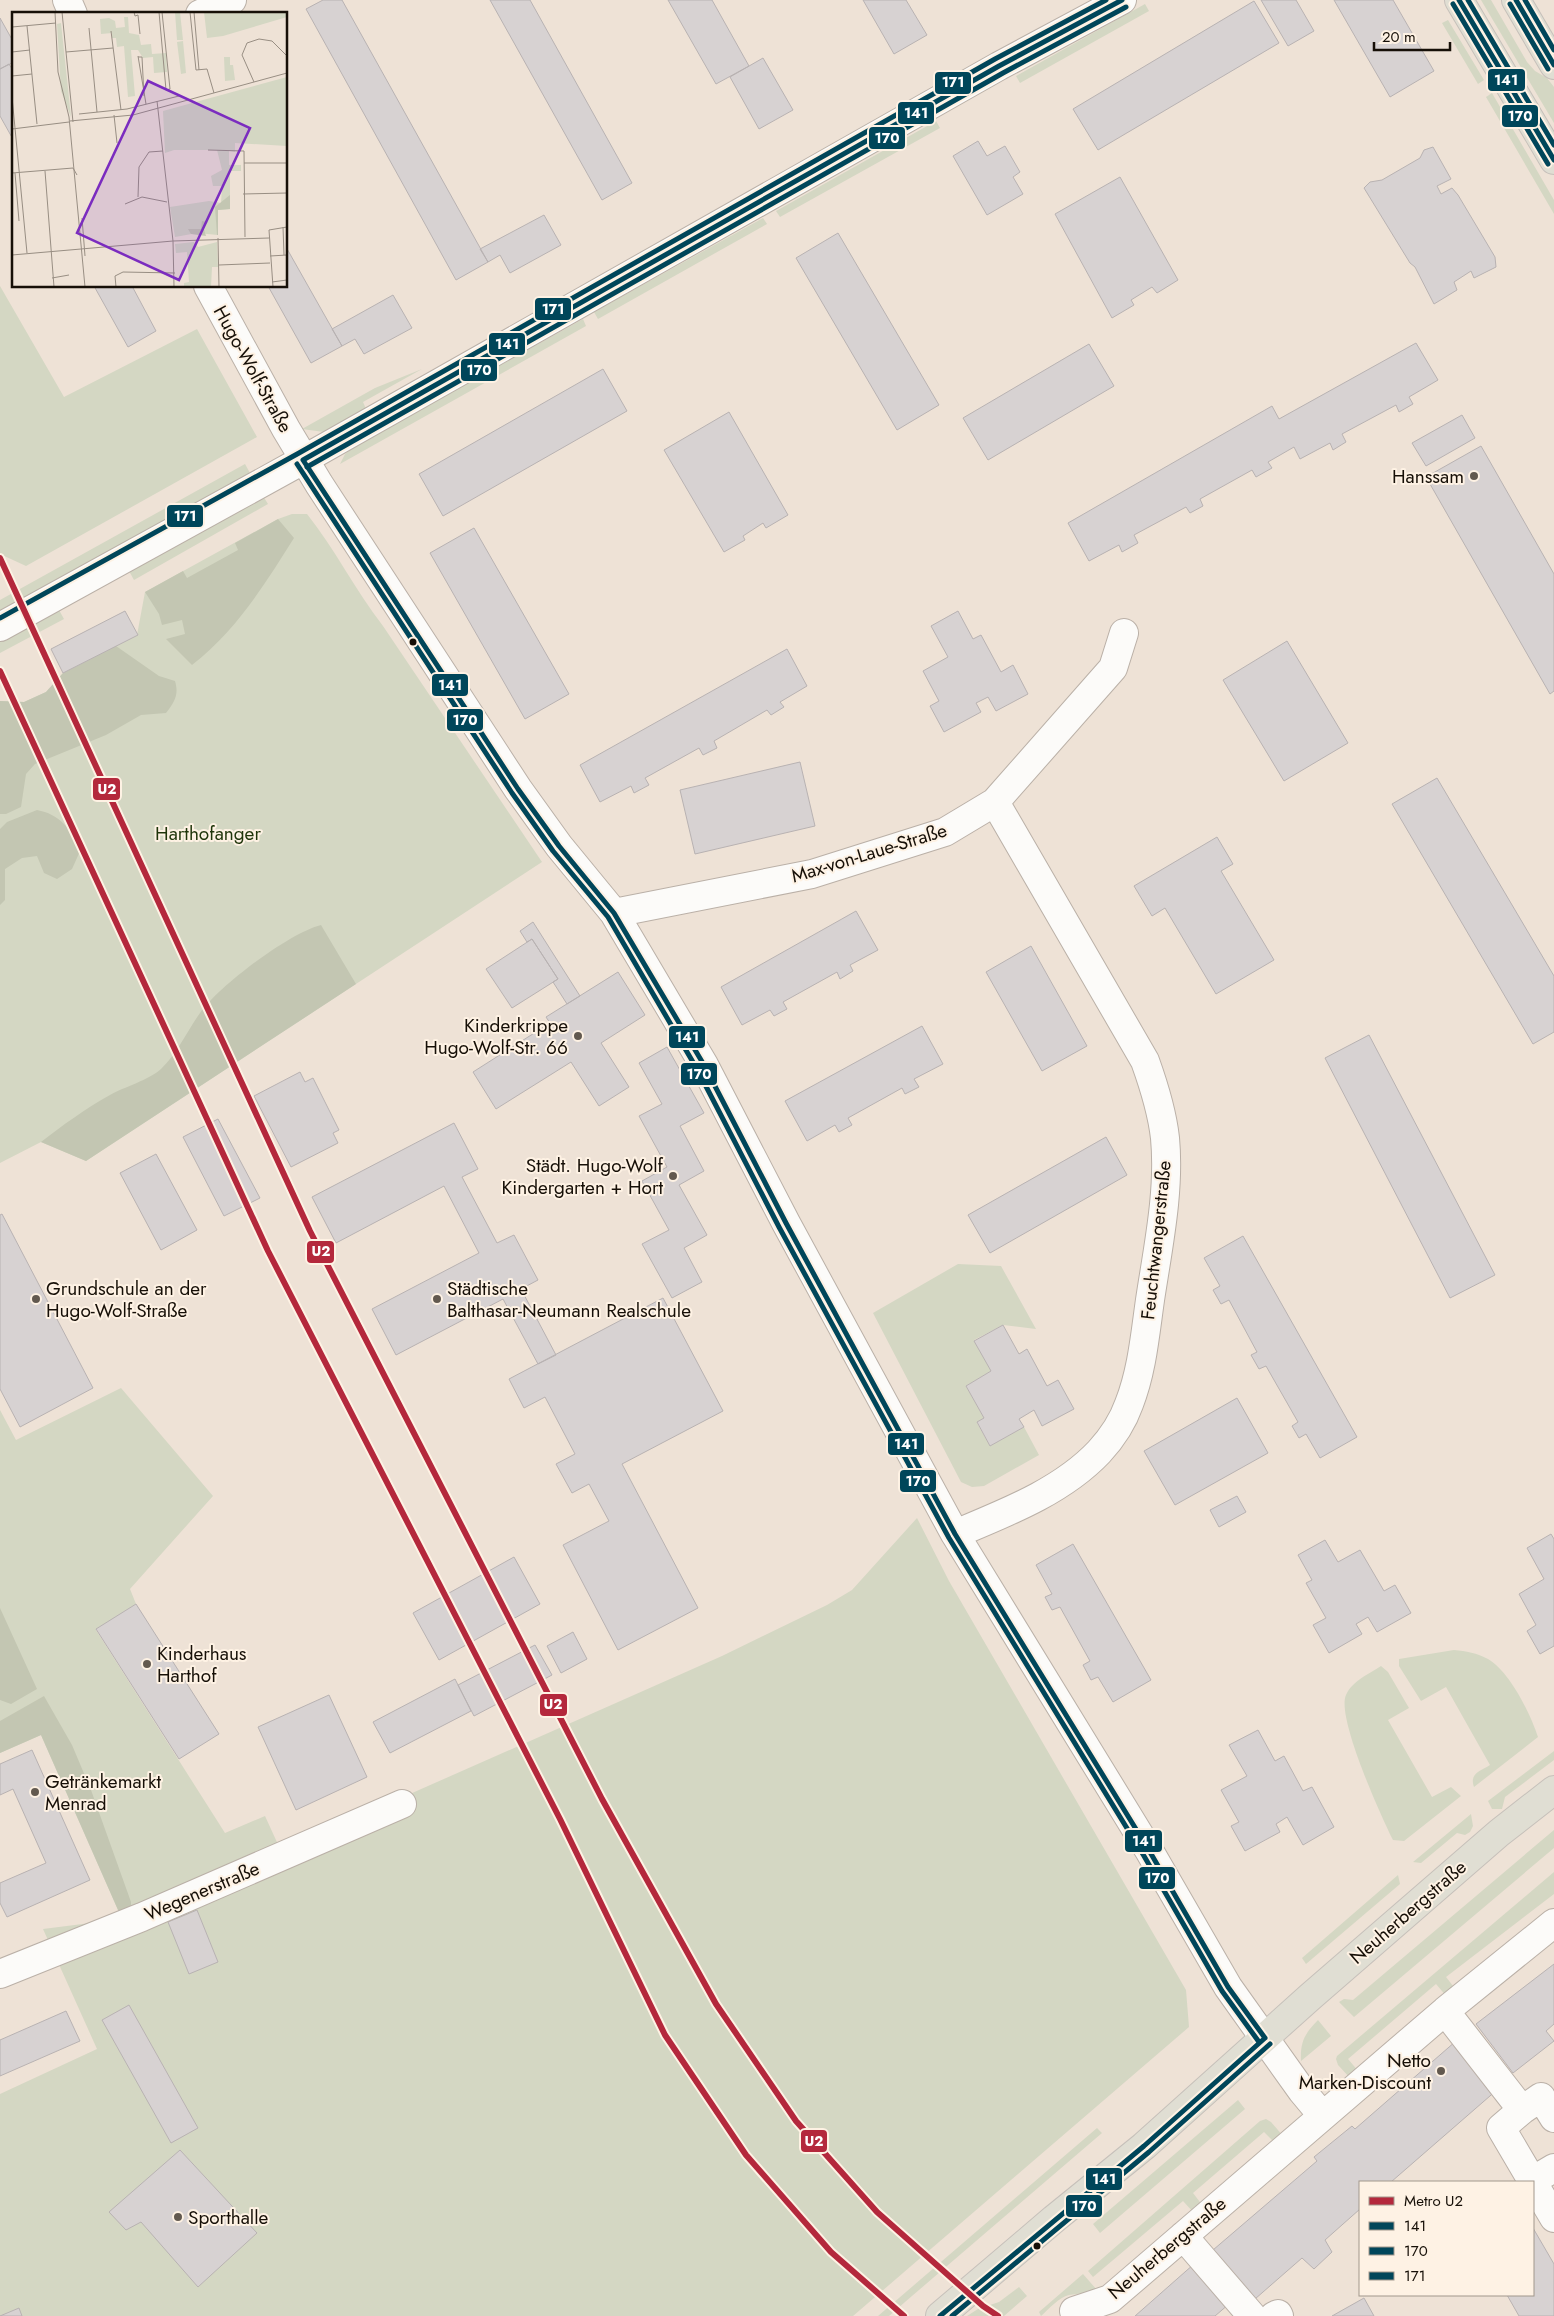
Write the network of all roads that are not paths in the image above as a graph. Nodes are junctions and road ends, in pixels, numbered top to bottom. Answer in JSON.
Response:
{"nodes":[{"id":1,"x":67,"y":0,"type":"edge"},
{"id":2,"x":232,"y":0,"type":"edge"},
{"id":3,"x":1122,"y":0,"type":"edge"},
{"id":4,"x":1459,"y":0,"type":"edge"},
{"id":5,"x":1516,"y":0,"type":"edge"},
{"id":6,"x":72,"y":12,"type":"edge"},
{"id":7,"x":205,"y":12,"type":"edge"},
{"id":8,"x":1554,"y":65,"type":"edge"},
{"id":9,"x":1554,"y":160,"type":"edge"},
{"id":10,"x":209,"y":288,"type":"edge"},
{"id":11,"x":303,"y":460,"type":"junction"},
{"id":12,"x":0,"y":627,"type":"edge"},
{"id":13,"x":1124,"y":633,"type":"dead end"},
{"id":14,"x":996,"y":802,"type":"junction"},
{"id":15,"x":614,"y":912,"type":"junction"},
{"id":16,"x":955,"y":1534,"type":"junction"},
{"id":17,"x":1554,"y":1790,"type":"edge"},
{"id":18,"x":402,"y":1804,"type":"dead end"},
{"id":19,"x":1554,"y":1923,"type":"edge"},
{"id":20,"x":0,"y":1974,"type":"edge"},
{"id":21,"x":1445,"y":2011,"type":"junction"},
{"id":22,"x":1265,"y":2038,"type":"junction"},
{"id":23,"x":1522,"y":2110,"type":"junction"},
{"id":24,"x":1322,"y":2115,"type":"junction"},
{"id":25,"x":1554,"y":2118,"type":"edge"},
{"id":26,"x":1543,"y":2174,"type":"edge"},
{"id":27,"x":1554,"y":2218,"type":"edge"},
{"id":28,"x":1183,"y":2236,"type":"junction"},
{"id":29,"x":1074,"y":2311,"type":"dead end"},
{"id":30,"x":940,"y":2316,"type":"edge"},
{"id":31,"x":1252,"y":2316,"type":"edge"},
{"id":32,"x":1274,"y":2316,"type":"edge"},
{"id":33,"x":1279,"y":2316,"type":"edge"}],
"edges":[{"from":1,"to":6,"type":"street"},
{"from":2,"to":7,"type":"street"},
{"from":3,"to":11,"type":"street"},
{"from":4,"to":9,"type":"main road"},
{"from":5,"to":8,"type":"main road"},
{"from":10,"to":11,"type":"street","name":"Hugo-Wolf-Straße"},
{"from":11,"to":12,"type":"street"},
{"from":11,"to":15,"type":"street","name":"Hugo-Wolf-Straße"},
{"from":13,"to":14,"type":"street","name":"Max-von-Laue-Straße"},
{"from":14,"to":15,"type":"street","name":"Max-von-Laue-Straße"},
{"from":14,"to":16,"type":"street","name":"Feuchtwangerstraße"},
{"from":15,"to":16,"type":"street","name":"Hugo-Wolf-Straße"},
{"from":16,"to":22,"type":"street","name":"Hugo-Wolf-Straße"},
{"from":17,"to":22,"type":"main road","name":"Neuherbergstraße"},
{"from":18,"to":20,"type":"street","name":"Wegenerstraße"},
{"from":19,"to":21,"type":"street","name":"Neuherbergstraße"},
{"from":21,"to":23,"type":"street"},
{"from":21,"to":24,"type":"street","name":"Neuherbergstraße"},
{"from":22,"to":24,"type":"street"},
{"from":22,"to":30,"type":"main road","name":"Neuherbergstraße"},
{"from":23,"to":25,"type":"street"},
{"from":23,"to":26,"type":"street"},
{"from":24,"to":28,"type":"street","name":"Neuherbergstraße"},
{"from":26,"to":27,"type":"street"},
{"from":28,"to":29,"type":"street","name":"Neuherbergstraße"},
{"from":28,"to":31,"type":"street"},
{"from":32,"to":33,"type":"street"}]}
